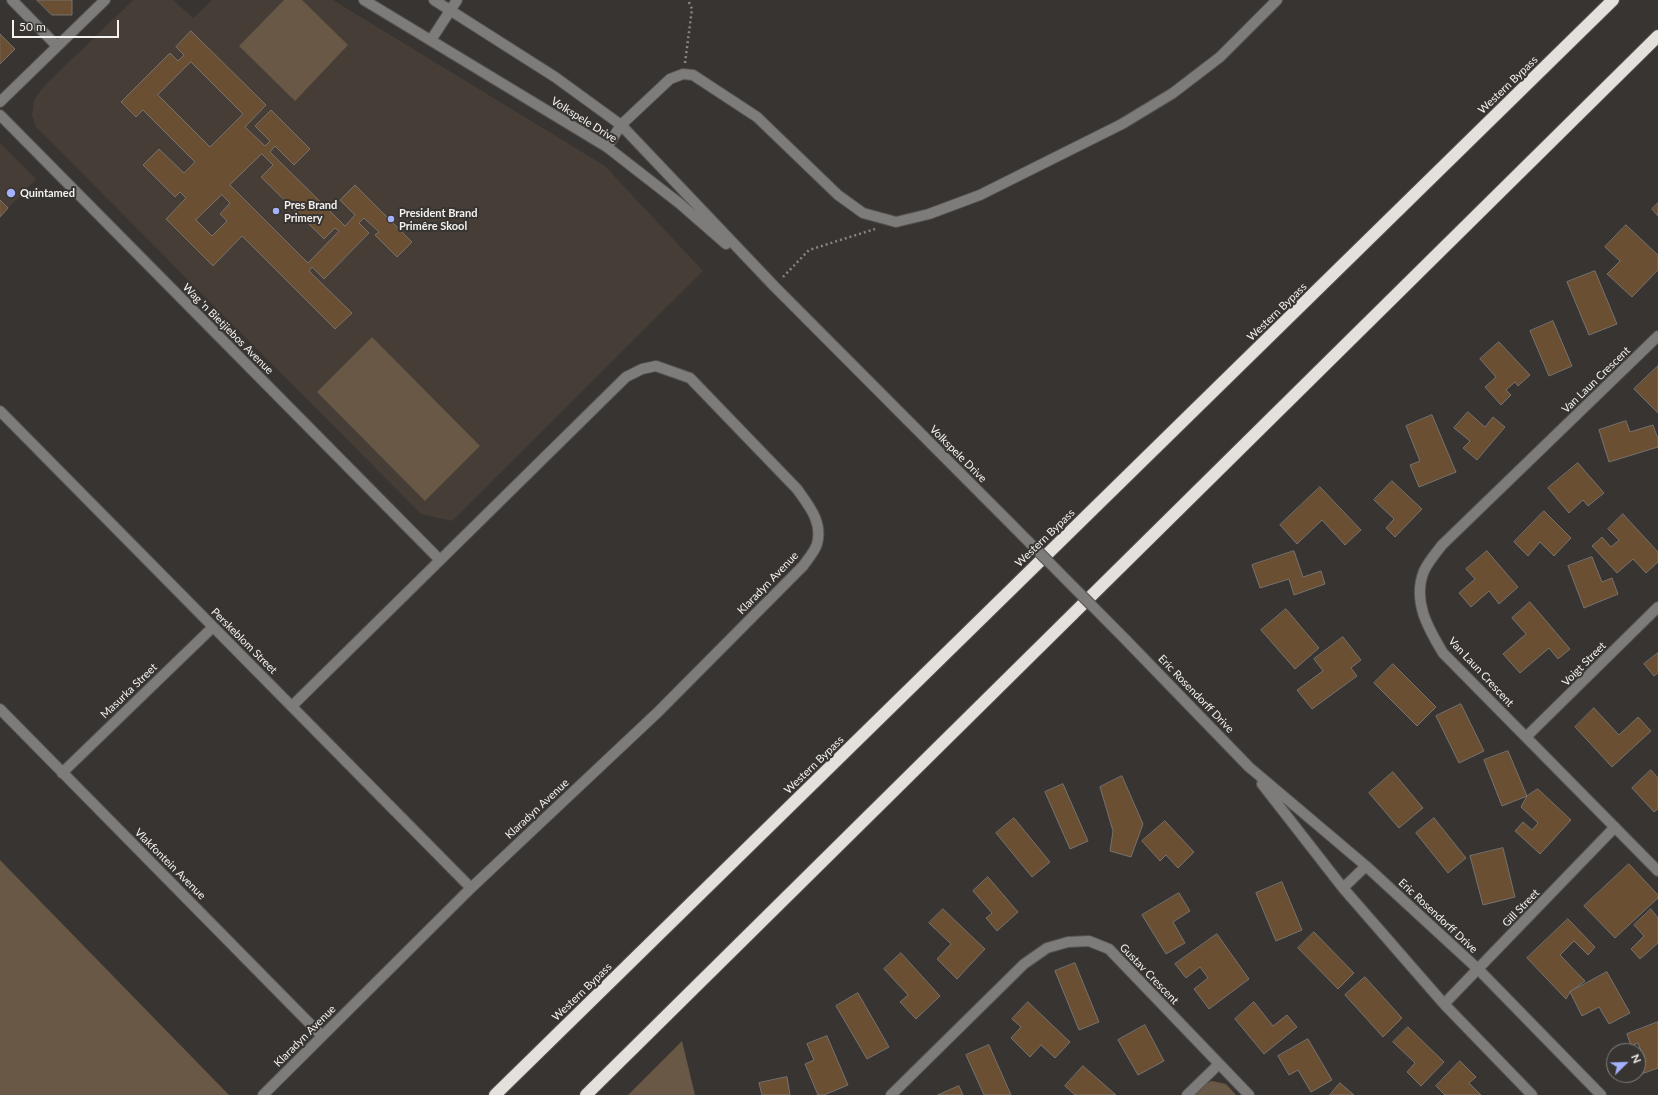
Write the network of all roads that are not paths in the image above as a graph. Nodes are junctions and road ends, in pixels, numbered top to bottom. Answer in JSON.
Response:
{"nodes":[{"id":1,"x":12,"y":0,"type":"edge"},
{"id":2,"x":105,"y":0,"type":"edge"},
{"id":3,"x":364,"y":0,"type":"edge"},
{"id":4,"x":434,"y":0,"type":"edge"},
{"id":5,"x":457,"y":0,"type":"edge"},
{"id":6,"x":1277,"y":0,"type":"edge"},
{"id":7,"x":1614,"y":0,"type":"edge"},
{"id":8,"x":451,"y":10,"type":"junction"},
{"id":9,"x":1658,"y":36,"type":"edge"},
{"id":10,"x":431,"y":40,"type":"junction"},
{"id":11,"x":57,"y":46,"type":"junction"},
{"id":12,"x":0,"y":102,"type":"edge"},
{"id":13,"x":0,"y":115,"type":"edge"},
{"id":14,"x":621,"y":125,"type":"junction"},
{"id":15,"x":607,"y":147,"type":"junction"},
{"id":16,"x":774,"y":286,"type":"junction"},
{"id":17,"x":1658,"y":336,"type":"edge"},
{"id":18,"x":0,"y":412,"type":"edge"},
{"id":19,"x":440,"y":560,"type":"junction"},
{"id":20,"x":1658,"y":607,"type":"edge"},
{"id":21,"x":213,"y":627,"type":"junction"},
{"id":22,"x":1125,"y":639,"type":"joint"},
{"id":23,"x":292,"y":706,"type":"junction"},
{"id":24,"x":0,"y":709,"type":"edge"},
{"id":25,"x":1526,"y":737,"type":"junction"},
{"id":26,"x":1249,"y":767,"type":"junction"},
{"id":27,"x":62,"y":773,"type":"junction"},
{"id":28,"x":1615,"y":827,"type":"junction"},
{"id":29,"x":1366,"y":866,"type":"junction"},
{"id":30,"x":1658,"y":871,"type":"edge"},
{"id":31,"x":471,"y":888,"type":"junction"},
{"id":32,"x":1343,"y":888,"type":"junction"},
{"id":33,"x":1479,"y":970,"type":"junction"},
{"id":34,"x":1444,"y":1004,"type":"junction"},
{"id":35,"x":322,"y":1036,"type":"junction"},
{"id":36,"x":1219,"y":1064,"type":"junction"},
{"id":37,"x":263,"y":1095,"type":"edge"},
{"id":38,"x":495,"y":1095,"type":"edge"},
{"id":39,"x":586,"y":1095,"type":"edge"},
{"id":40,"x":890,"y":1095,"type":"edge"},
{"id":41,"x":1187,"y":1095,"type":"edge"},
{"id":42,"x":1249,"y":1095,"type":"edge"},
{"id":43,"x":1532,"y":1095,"type":"edge"},
{"id":44,"x":1601,"y":1095,"type":"edge"}],
"edges":[{"from":1,"to":11,"type":"street"},
{"from":2,"to":11,"type":"street"},
{"from":3,"to":10,"type":"street","name":"Volkspele Drive"},
{"from":4,"to":8,"type":"street","name":"Volkspele Drive"},
{"from":5,"to":8,"type":"street"},
{"from":6,"to":14,"type":"street"},
{"from":7,"to":38,"type":"highway","name":"Western Bypass"},
{"from":8,"to":10,"type":"street"},
{"from":8,"to":14,"type":"street","name":"Volkspele Drive"},
{"from":9,"to":39,"type":"highway"},
{"from":10,"to":15,"type":"street","name":"Volkspele Drive"},
{"from":11,"to":12,"type":"street"},
{"from":13,"to":19,"type":"street","name":"Wag 'n Bietjiebos Avenue"},
{"from":14,"to":15,"type":"street"},
{"from":14,"to":16,"type":"street","name":"Volkspele Drive"},
{"from":15,"to":16,"type":"street","name":"Volkspele Drive"},
{"from":16,"to":22,"type":"street","name":"Volkspele Drive","bridge":true},
{"from":17,"to":25,"type":"street","name":"Van Laun Crescent"},
{"from":18,"to":21,"type":"street","name":"Perskeblom Street"},
{"from":19,"to":23,"type":"street","name":"Klaradyn Avenue"},
{"from":19,"to":31,"type":"street","name":"Klaradyn Avenue"},
{"from":20,"to":25,"type":"street","name":"Voigt Street"},
{"from":21,"to":23,"type":"street","name":"Perskeblom Street"},
{"from":21,"to":27,"type":"street","name":"Masurka Street"},
{"from":22,"to":26,"type":"street","name":"Eric Rosendorff Drive"},
{"from":23,"to":31,"type":"street","name":"Perskeblom Street"},
{"from":24,"to":27,"type":"street","name":"Vlakfontein Avenue"},
{"from":25,"to":28,"type":"street","name":"Van Laun Crescent"},
{"from":26,"to":29,"type":"street","name":"Eric Rosendorff Drive"},
{"from":26,"to":32,"type":"street","name":"Eric Rosendorff Drive"},
{"from":27,"to":35,"type":"street","name":"Vlakfontein Avenue"},
{"from":28,"to":30,"type":"street","name":"Van Laun Crescent"},
{"from":28,"to":33,"type":"street","name":"Gill Street"},
{"from":29,"to":32,"type":"street"},
{"from":29,"to":33,"type":"street","name":"Eric Rosendorff Drive"},
{"from":31,"to":35,"type":"street","name":"Klaradyn Avenue"},
{"from":32,"to":34,"type":"street","name":"Eric Rosendorff Drive"},
{"from":33,"to":34,"type":"street","name":"Gill Street"},
{"from":33,"to":44,"type":"street","name":"Eric Rosendorff Drive"},
{"from":34,"to":43,"type":"street","name":"Eric Rosendorff Drive"},
{"from":35,"to":37,"type":"street","name":"Klaradyn Avenue"},
{"from":36,"to":40,"type":"street","name":"Gustav Crescent"},
{"from":36,"to":41,"type":"street"},
{"from":36,"to":42,"type":"street","name":"Gustav Crescent"}]}
